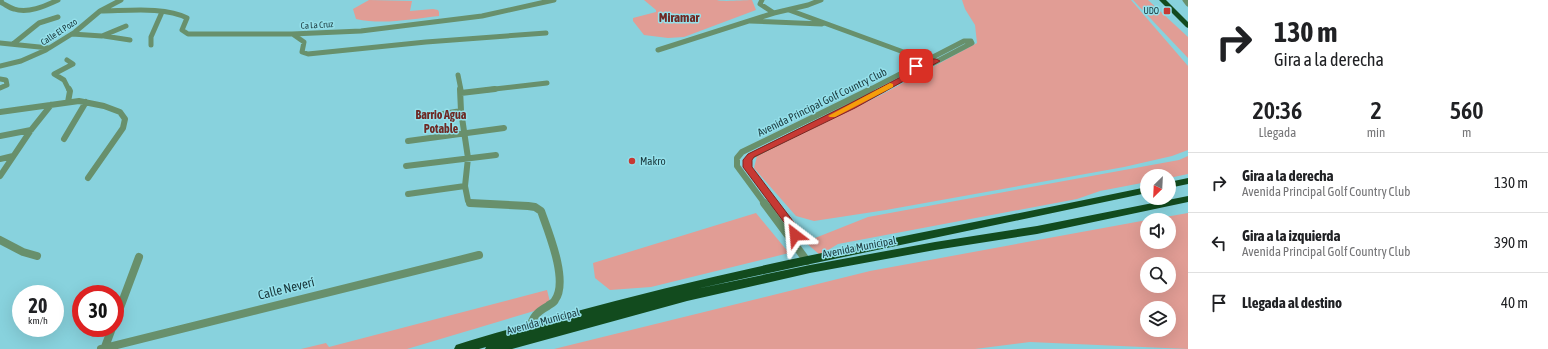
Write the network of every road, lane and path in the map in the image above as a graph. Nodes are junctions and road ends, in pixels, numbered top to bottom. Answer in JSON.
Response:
{"nodes":[{"id":1,"x":2,"y":0,"type":"edge"},
{"id":2,"x":58,"y":0,"type":"edge"},
{"id":3,"x":121,"y":0,"type":"edge"},
{"id":4,"x":554,"y":0,"type":"edge"},
{"id":5,"x":762,"y":0,"type":"edge"},
{"id":6,"x":821,"y":0,"type":"edge"},
{"id":7,"x":1162,"y":0,"type":"edge"},
{"id":8,"x":1170,"y":0,"type":"edge"},
{"id":9,"x":1185,"y":0,"type":"edge"},
{"id":10,"x":1188,"y":4,"type":"edge"},
{"id":11,"x":789,"y":10,"type":"junction"},
{"id":12,"x":100,"y":11,"type":"junction"},
{"id":13,"x":162,"y":12,"type":"junction"},
{"id":14,"x":774,"y":13,"type":"junction"},
{"id":15,"x":58,"y":17,"type":"dead end"},
{"id":16,"x":1188,"y":18,"type":"edge"},
{"id":17,"x":746,"y":21,"type":"junction"},
{"id":18,"x":826,"y":24,"type":"junction"},
{"id":19,"x":126,"y":26,"type":"dead end"},
{"id":20,"x":1188,"y":26,"type":"edge"},
{"id":21,"x":546,"y":33,"type":"dead end"},
{"id":22,"x":72,"y":34,"type":"junction"},
{"id":23,"x":292,"y":34,"type":"junction"},
{"id":24,"x":103,"y":36,"type":"junction"},
{"id":25,"x":130,"y":40,"type":"dead end"},
{"id":26,"x":0,"y":44,"type":"edge"},
{"id":27,"x":13,"y":44,"type":"junction"},
{"id":28,"x":151,"y":45,"type":"dead end"},
{"id":29,"x":48,"y":48,"type":"junction"},
{"id":30,"x":658,"y":50,"type":"dead end"},
{"id":31,"x":67,"y":60,"type":"dead end"},
{"id":32,"x":926,"y":61,"type":"junction"},
{"id":33,"x":936,"y":61,"type":"junction"},
{"id":34,"x":0,"y":66,"type":"edge"},
{"id":35,"x":458,"y":75,"type":"dead end"},
{"id":36,"x":0,"y":79,"type":"edge"},
{"id":37,"x":547,"y":83,"type":"dead end"},
{"id":38,"x":0,"y":88,"type":"edge"},
{"id":39,"x":461,"y":93,"type":"junction"},
{"id":40,"x":68,"y":102,"type":"junction"},
{"id":41,"x":86,"y":102,"type":"junction"},
{"id":42,"x":51,"y":105,"type":"junction"},
{"id":43,"x":461,"y":111,"type":"junction"},
{"id":44,"x":0,"y":112,"type":"edge"},
{"id":45,"x":438,"y":115,"type":"dead end"},
{"id":46,"x":504,"y":128,"type":"dead end"},
{"id":47,"x":31,"y":130,"type":"junction"},
{"id":48,"x":465,"y":134,"type":"junction"},
{"id":49,"x":0,"y":136,"type":"edge"},
{"id":50,"x":64,"y":139,"type":"dead end"},
{"id":51,"x":408,"y":141,"type":"dead end"},
{"id":52,"x":496,"y":155,"type":"dead end"},
{"id":53,"x":13,"y":156,"type":"junction"},
{"id":54,"x":468,"y":158,"type":"junction"},
{"id":55,"x":0,"y":159,"type":"edge"},
{"id":56,"x":406,"y":166,"type":"dead end"},
{"id":57,"x":0,"y":176,"type":"edge"},
{"id":58,"x":88,"y":178,"type":"dead end"},
{"id":59,"x":1188,"y":181,"type":"edge"},
{"id":60,"x":1176,"y":184,"type":"edge"},
{"id":61,"x":465,"y":186,"type":"junction"},
{"id":62,"x":1140,"y":192,"type":"edge"},
{"id":63,"x":408,"y":194,"type":"dead end"},
{"id":64,"x":1188,"y":198,"type":"edge"},
{"id":65,"x":0,"y":240,"type":"edge"},
{"id":66,"x":792,"y":240,"type":"junction"},
{"id":67,"x":479,"y":255,"type":"dead end"},
{"id":68,"x":37,"y":256,"type":"dead end"},
{"id":69,"x":139,"y":257,"type":"dead end"},
{"id":70,"x":807,"y":260,"type":"junction"},
{"id":71,"x":124,"y":297,"type":"edge"},
{"id":72,"x":108,"y":337,"type":"edge"},
{"id":73,"x":526,"y":339,"type":"edge"},
{"id":74,"x":103,"y":348,"type":"edge"},
{"id":75,"x":461,"y":349,"type":"edge"},
{"id":76,"x":492,"y":349,"type":"edge"}],
"edges":[{"from":1,"to":2,"type":"street"},
{"from":3,"to":12,"type":"street","name":"Calle El Pozo"},
{"from":4,"to":23,"type":"street","name":"Ca La Cruz"},
{"from":5,"to":14,"type":"street"},
{"from":6,"to":11,"type":"street"},
{"from":7,"to":20,"type":"highway"},
{"from":8,"to":16,"type":"highway"},
{"from":9,"to":10,"type":"street"},
{"from":11,"to":14,"type":"street"},
{"from":11,"to":18,"type":"street"},
{"from":12,"to":13,"type":"street","name":"Ca La Cruz"},
{"from":12,"to":22,"type":"street","name":"Calle El Pozo"},
{"from":13,"to":23,"type":"street","name":"Ca La Cruz"},
{"from":13,"to":28,"type":"street"},
{"from":14,"to":17,"type":"street"},
{"from":15,"to":27,"type":"street"},
{"from":17,"to":18,"type":"street"},
{"from":17,"to":30,"type":"street"},
{"from":18,"to":32,"type":"street"},
{"from":19,"to":24,"type":"street"},
{"from":21,"to":23,"type":"street"},
{"from":22,"to":24,"type":"street"},
{"from":22,"to":29,"type":"street","name":"Calle El Pozo"},
{"from":24,"to":25,"type":"street"},
{"from":26,"to":27,"type":"street"},
{"from":27,"to":29,"type":"street"},
{"from":29,"to":34,"type":"street","name":"Calle El Pozo"},
{"from":31,"to":40,"type":"street"},
{"from":32,"to":33,"type":"street"},
{"from":32,"to":33,"type":"street","name":"Avenida Principal Golf Country Club"},
{"from":32,"to":66,"type":"street","name":"Avenida Principal Golf Country Club"},
{"from":33,"to":66,"type":"street","name":"Avenida Principal Golf Country Club"},
{"from":35,"to":39,"type":"street"},
{"from":36,"to":38,"type":"street"},
{"from":37,"to":39,"type":"street"},
{"from":39,"to":43,"type":"street"},
{"from":40,"to":41,"type":"street"},
{"from":40,"to":42,"type":"street"},
{"from":41,"to":50,"type":"street"},
{"from":41,"to":58,"type":"street"},
{"from":42,"to":44,"type":"street"},
{"from":42,"to":47,"type":"street"},
{"from":43,"to":45,"type":"street"},
{"from":43,"to":48,"type":"street"},
{"from":46,"to":48,"type":"street"},
{"from":47,"to":49,"type":"street"},
{"from":47,"to":53,"type":"street"},
{"from":48,"to":51,"type":"street"},
{"from":48,"to":54,"type":"street"},
{"from":52,"to":54,"type":"street"},
{"from":53,"to":55,"type":"street"},
{"from":53,"to":57,"type":"street"},
{"from":54,"to":56,"type":"street"},
{"from":54,"to":61,"type":"street"},
{"from":59,"to":60,"type":"highway"},
{"from":61,"to":63,"type":"street"},
{"from":61,"to":73,"type":"street"},
{"from":62,"to":70,"type":"highway","name":"Avenida Municipal"},
{"from":64,"to":73,"type":"highway","name":"Avenida Municipal"},
{"from":65,"to":68,"type":"street"},
{"from":66,"to":70,"type":"street"},
{"from":67,"to":74,"type":"street","name":"Calle Neverí"},
{"from":69,"to":71,"type":"street"},
{"from":70,"to":73,"type":"highway","name":"Avenida Municipal"},
{"from":72,"to":74,"type":"street"},
{"from":73,"to":75,"type":"highway","name":"Avenida Municipal"},
{"from":73,"to":76,"type":"highway","name":"Avenida Municipal"}]}
